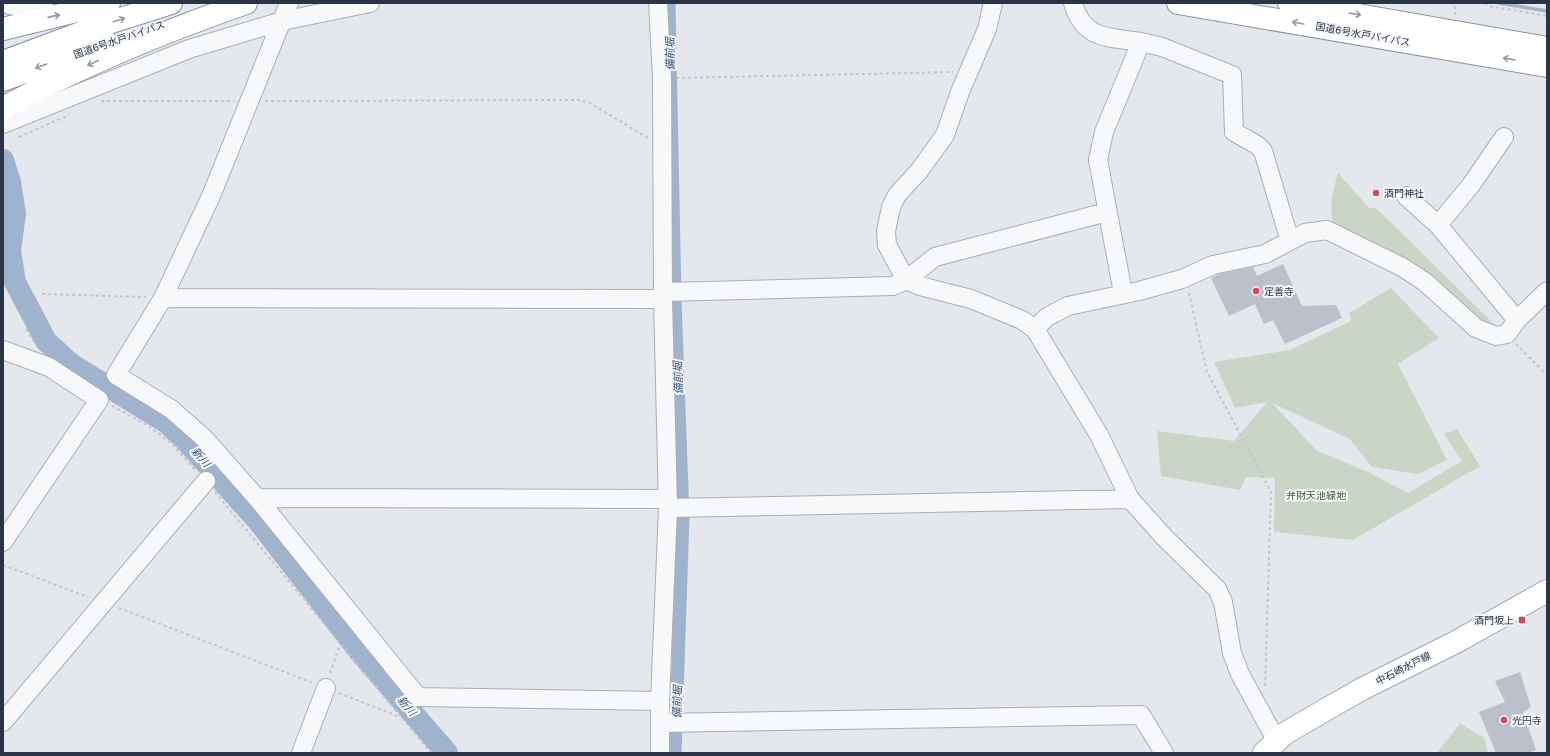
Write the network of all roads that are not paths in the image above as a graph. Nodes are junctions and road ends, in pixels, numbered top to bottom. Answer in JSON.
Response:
{"nodes":[{"id":1,"x":4,"y":3,"type":"edge"},
{"id":2,"x":44,"y":3,"type":"edge"},
{"id":3,"x":110,"y":3,"type":"edge"},
{"id":4,"x":171,"y":3,"type":"edge"},
{"id":5,"x":238,"y":3,"type":"edge"},
{"id":6,"x":246,"y":3,"type":"edge"},
{"id":7,"x":289,"y":3,"type":"edge"},
{"id":8,"x":370,"y":3,"type":"edge"},
{"id":9,"x":658,"y":3,"type":"edge"},
{"id":10,"x":993,"y":3,"type":"edge"},
{"id":11,"x":1073,"y":3,"type":"edge"},
{"id":12,"x":1178,"y":3,"type":"edge"},
{"id":13,"x":1289,"y":3,"type":"edge"},
{"id":14,"x":282,"y":21,"type":"junction"},
{"id":15,"x":5,"y":27,"type":"edge"},
{"id":16,"x":1141,"y":42,"type":"junction"},
{"id":17,"x":1547,"y":48,"type":"edge"},
{"id":18,"x":3,"y":62,"type":"edge"},
{"id":19,"x":1547,"y":66,"type":"edge"},
{"id":20,"x":3,"y":80,"type":"edge"},
{"id":21,"x":3,"y":108,"type":"edge"},
{"id":22,"x":3,"y":124,"type":"edge"},
{"id":23,"x":1504,"y":137,"type":"dead end"},
{"id":24,"x":1406,"y":196,"type":"dead end"},
{"id":25,"x":1107,"y":212,"type":"junction"},
{"id":26,"x":1438,"y":225,"type":"junction"},
{"id":27,"x":1290,"y":241,"type":"junction"},
{"id":28,"x":906,"y":280,"type":"junction"},
{"id":29,"x":1547,"y":291,"type":"edge"},
{"id":30,"x":1123,"y":293,"type":"junction"},
{"id":31,"x":669,"y":294,"type":"junction"},
{"id":32,"x":163,"y":298,"type":"junction"},
{"id":33,"x":1512,"y":327,"type":"junction"},
{"id":34,"x":1035,"y":329,"type":"junction"},
{"id":35,"x":3,"y":350,"type":"edge"},
{"id":36,"x":209,"y":485,"type":"road end"},
{"id":37,"x":257,"y":498,"type":"junction"},
{"id":38,"x":1130,"y":499,"type":"junction"},
{"id":39,"x":675,"y":506,"type":"junction"},
{"id":40,"x":3,"y":542,"type":"edge"},
{"id":41,"x":1547,"y":591,"type":"edge"},
{"id":42,"x":326,"y":688,"type":"road end"},
{"id":43,"x":660,"y":701,"type":"junction"},
{"id":44,"x":3,"y":722,"type":"edge"},
{"id":45,"x":669,"y":723,"type":"junction"},
{"id":46,"x":1270,"y":746,"type":"edge"},
{"id":47,"x":301,"y":753,"type":"edge"},
{"id":48,"x":660,"y":753,"type":"edge"},
{"id":49,"x":1164,"y":753,"type":"edge"}],
"edges":[{"from":1,"to":2,"type":"street"},
{"from":15,"to":3,"type":"main road","one_way":true},
{"from":18,"to":4,"type":"main road","name":"国道6号水戸バイパス","one_way":true},
{"from":5,"to":20,"type":"main road","name":"国道6号水戸バイパス","one_way":true},
{"from":6,"to":21,"type":"main road","one_way":true},
{"from":7,"to":14,"type":"street"},
{"from":8,"to":14,"type":"street"},
{"from":9,"to":31,"type":"street"},
{"from":10,"to":28,"type":"street"},
{"from":11,"to":16,"type":"street"},
{"from":19,"to":12,"type":"main road","name":"国道6号水戸バイパス","one_way":true},
{"from":13,"to":17,"type":"main road","name":"国道6号水戸バイパス","one_way":true},
{"from":14,"to":22,"type":"street"},
{"from":14,"to":32,"type":"street"},
{"from":16,"to":25,"type":"street"},
{"from":16,"to":27,"type":"street"},
{"from":23,"to":26,"type":"street"},
{"from":24,"to":26,"type":"street"},
{"from":25,"to":28,"type":"street"},
{"from":25,"to":30,"type":"street"},
{"from":26,"to":33,"type":"street"},
{"from":27,"to":30,"type":"street"},
{"from":27,"to":33,"type":"street"},
{"from":28,"to":31,"type":"street"},
{"from":28,"to":34,"type":"street"},
{"from":29,"to":33,"type":"street"},
{"from":30,"to":34,"type":"street"},
{"from":31,"to":32,"type":"street"},
{"from":31,"to":39,"type":"street"},
{"from":32,"to":37,"type":"street"},
{"from":34,"to":38,"type":"street"},
{"from":35,"to":40,"type":"street"},
{"from":36,"to":44,"type":"street"},
{"from":37,"to":39,"type":"street"},
{"from":37,"to":43,"type":"street"},
{"from":38,"to":39,"type":"street"},
{"from":38,"to":46,"type":"street"},
{"from":39,"to":43,"type":"street"},
{"from":41,"to":46,"type":"main road","name":"中石崎水戸線"},
{"from":42,"to":47,"type":"street"},
{"from":43,"to":45,"type":"street"},
{"from":45,"to":48,"type":"street"},
{"from":45,"to":49,"type":"street"}]}
